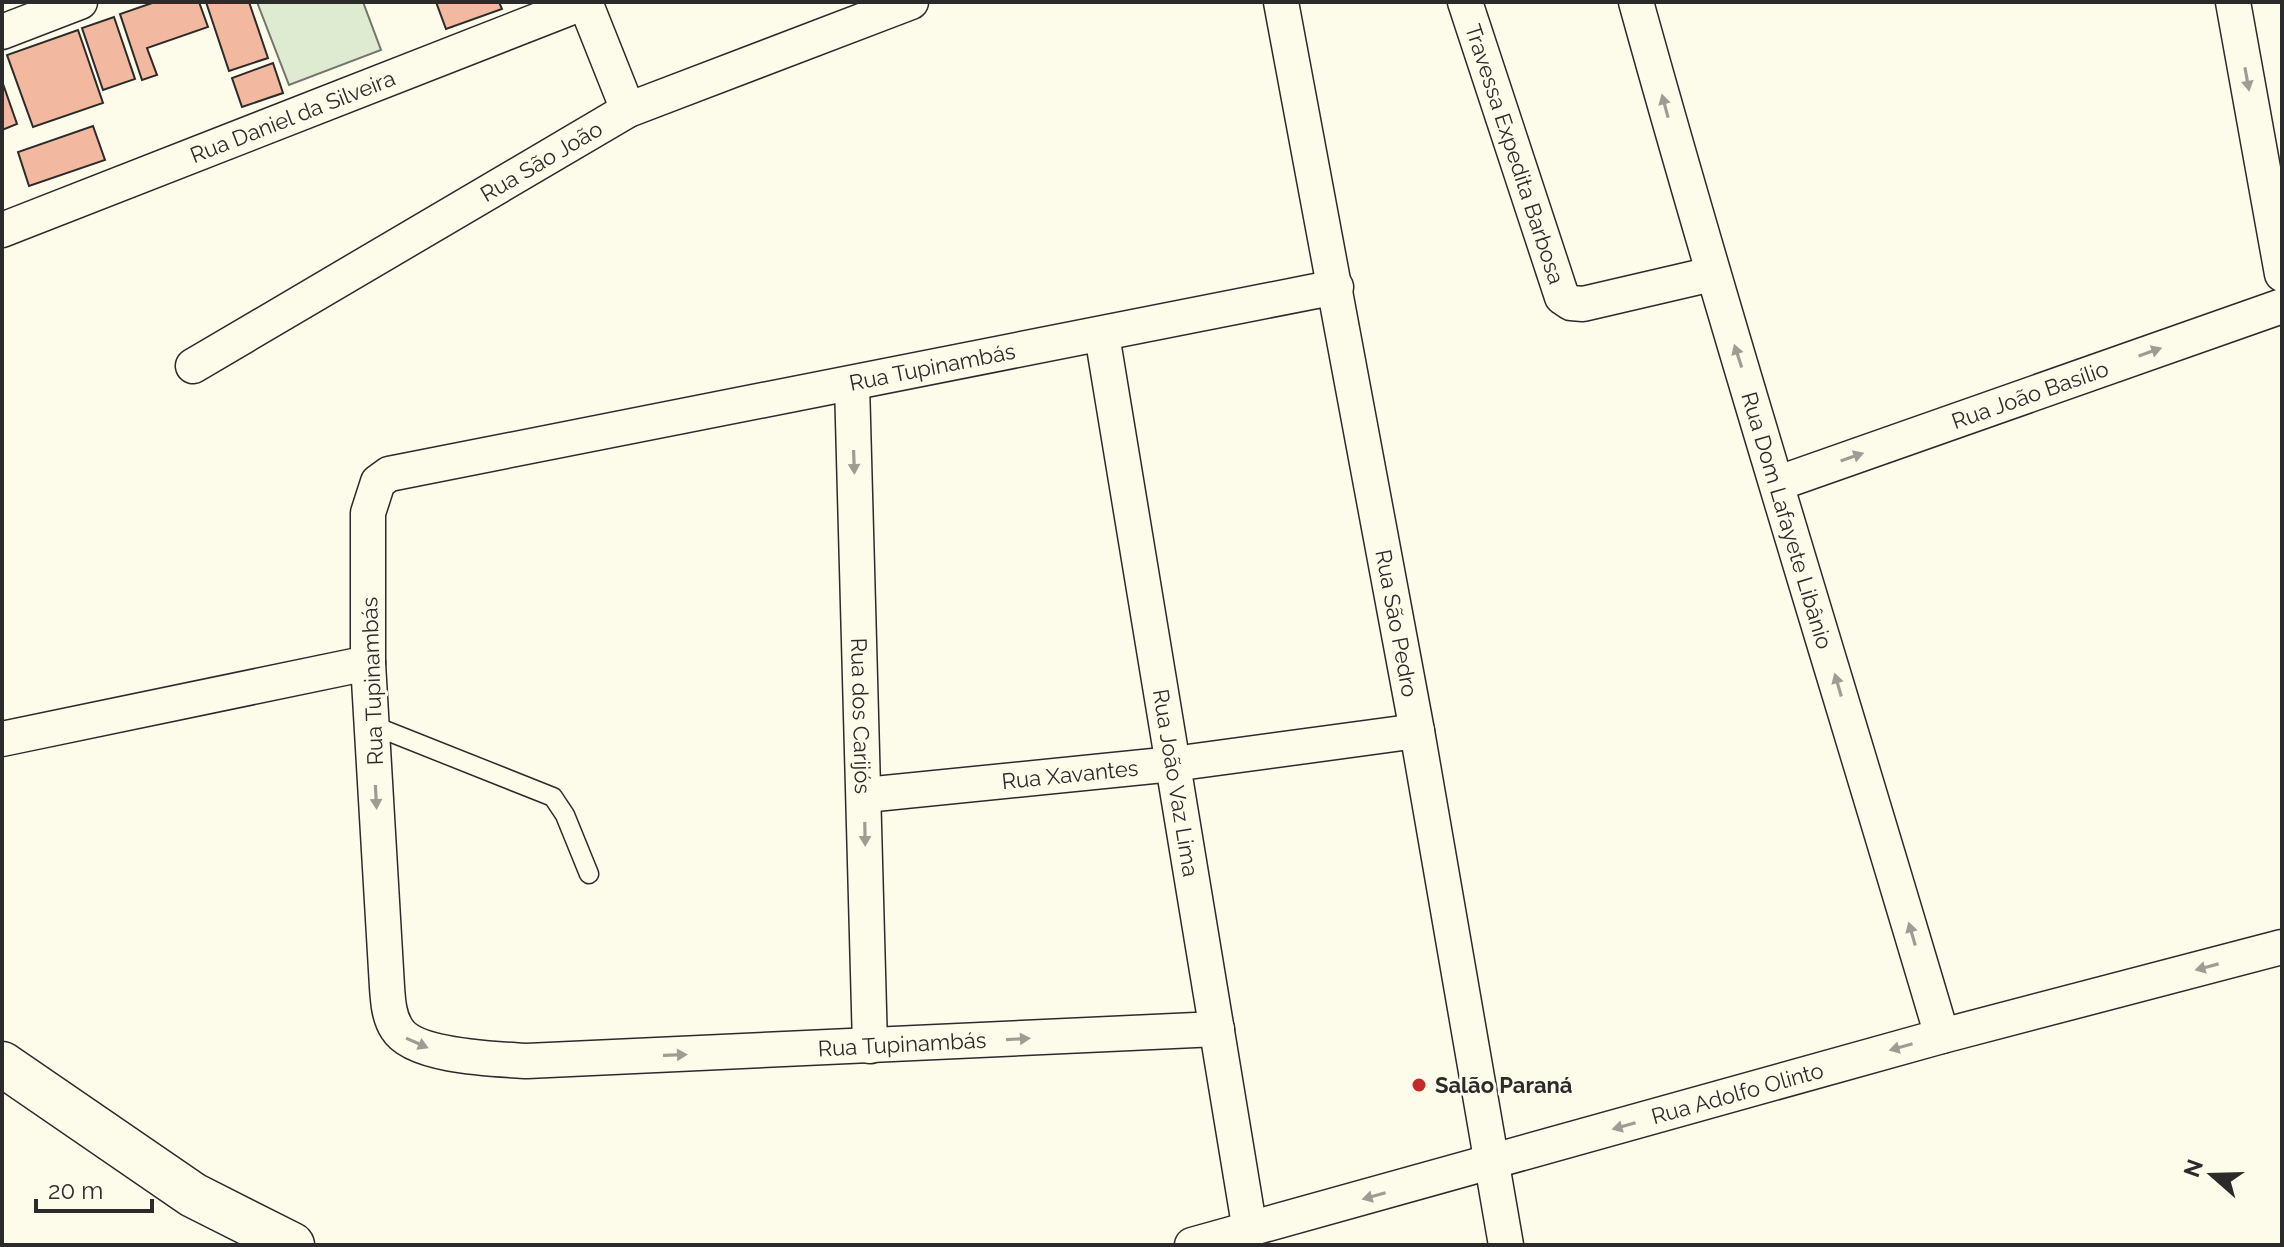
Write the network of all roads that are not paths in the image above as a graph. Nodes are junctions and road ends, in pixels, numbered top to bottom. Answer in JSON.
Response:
{"nodes":[{"id":1,"x":80,"y":2,"type":"edge"},
{"id":2,"x":585,"y":2,"type":"edge"},
{"id":3,"x":911,"y":2,"type":"edge"},
{"id":4,"x":1281,"y":2,"type":"edge"},
{"id":5,"x":1465,"y":2,"type":"edge"},
{"id":6,"x":1636,"y":2,"type":"edge"},
{"id":7,"x":2233,"y":2,"type":"edge"},
{"id":8,"x":2,"y":32,"type":"edge"},
{"id":9,"x":628,"y":110,"type":"junction"},
{"id":10,"x":2,"y":230,"type":"edge"},
{"id":11,"x":1712,"y":274,"type":"junction"},
{"id":12,"x":2282,"y":274,"type":"edge"},
{"id":13,"x":1336,"y":287,"type":"junction"},
{"id":14,"x":2282,"y":306,"type":"edge"},
{"id":15,"x":1102,"y":335,"type":"junction"},
{"id":16,"x":193,"y":366,"type":"dead end"},
{"id":17,"x":852,"y":384,"type":"junction"},
{"id":18,"x":1779,"y":483,"type":"junction"},
{"id":19,"x":368,"y":663,"type":"junction"},
{"id":20,"x":372,"y":725,"type":"junction"},
{"id":21,"x":1417,"y":731,"type":"junction"},
{"id":22,"x":2,"y":739,"type":"edge"},
{"id":23,"x":1173,"y":764,"type":"junction"},
{"id":24,"x":865,"y":795,"type":"junction"},
{"id":25,"x":589,"y":874,"type":"dead end"},
{"id":26,"x":2282,"y":947,"type":"edge"},
{"id":27,"x":1217,"y":1029,"type":"junction"},
{"id":28,"x":1942,"y":1036,"type":"junction"},
{"id":29,"x":870,"y":1046,"type":"junction"},
{"id":30,"x":2,"y":1064,"type":"edge"},
{"id":31,"x":1494,"y":1162,"type":"junction"},
{"id":32,"x":1250,"y":1231,"type":"junction"},
{"id":33,"x":292,"y":1245,"type":"edge"},
{"id":34,"x":1192,"y":1245,"type":"edge"},
{"id":35,"x":1506,"y":1245,"type":"edge"}],
"edges":[{"from":1,"to":8,"type":"street"},
{"from":2,"to":9,"type":"street"},
{"from":2,"to":10,"type":"street","name":"Rua Daniel da Silveira"},
{"from":3,"to":9,"type":"street","name":"Rua São João"},
{"from":4,"to":13,"type":"street","name":"Rua São Pedro"},
{"from":5,"to":11,"type":"street","name":"Travessa Expedita Barbosa"},
{"from":11,"to":6,"type":"street","name":"Rua Dom Lafayete Libânio","one_way":true},
{"from":7,"to":12,"type":"street","one_way":true},
{"from":9,"to":16,"type":"street","name":"Rua São João"},
{"from":18,"to":11,"type":"street","name":"Rua Dom Lafayete Libânio","one_way":true},
{"from":13,"to":15,"type":"street","name":"Rua Tupinambás"},
{"from":13,"to":21,"type":"street","name":"Rua São Pedro"},
{"from":18,"to":14,"type":"street","name":"Rua João Basílio","one_way":true},
{"from":15,"to":17,"type":"street","name":"Rua Tupinambás"},
{"from":15,"to":23,"type":"street","name":"Rua João Vaz Lima"},
{"from":17,"to":19,"type":"street","name":"Rua Tupinambás"},
{"from":17,"to":24,"type":"street","name":"Rua dos Carijós","one_way":true},
{"from":28,"to":18,"type":"street","name":"Rua Dom Lafayete Libânio","one_way":true},
{"from":19,"to":20,"type":"street","name":"Rua Tupinambás"},
{"from":19,"to":22,"type":"street"},
{"from":20,"to":25,"type":"lane"},
{"from":20,"to":29,"type":"street","name":"Rua Tupinambás","one_way":true},
{"from":21,"to":23,"type":"street","name":"Rua Xavantes"},
{"from":21,"to":31,"type":"street","name":"Rua São Pedro"},
{"from":23,"to":24,"type":"street","name":"Rua Xavantes"},
{"from":23,"to":27,"type":"street","name":"Rua João Vaz Lima"},
{"from":24,"to":29,"type":"street","name":"Rua dos Carijós","one_way":true},
{"from":26,"to":28,"type":"street","name":"Rua Adolfo Olinto","one_way":true},
{"from":29,"to":27,"type":"street","name":"Rua Tupinambás","one_way":true},
{"from":27,"to":32,"type":"street","name":"Rua João Vaz Lima"},
{"from":28,"to":31,"type":"street","name":"Rua Adolfo Olinto","one_way":true},
{"from":30,"to":33,"type":"main road"},
{"from":31,"to":32,"type":"street","name":"Rua Adolfo Olinto","one_way":true},
{"from":31,"to":35,"type":"street","name":"Rua São Pedro"},
{"from":32,"to":34,"type":"street","name":"Rua Adolfo Olinto"}]}
